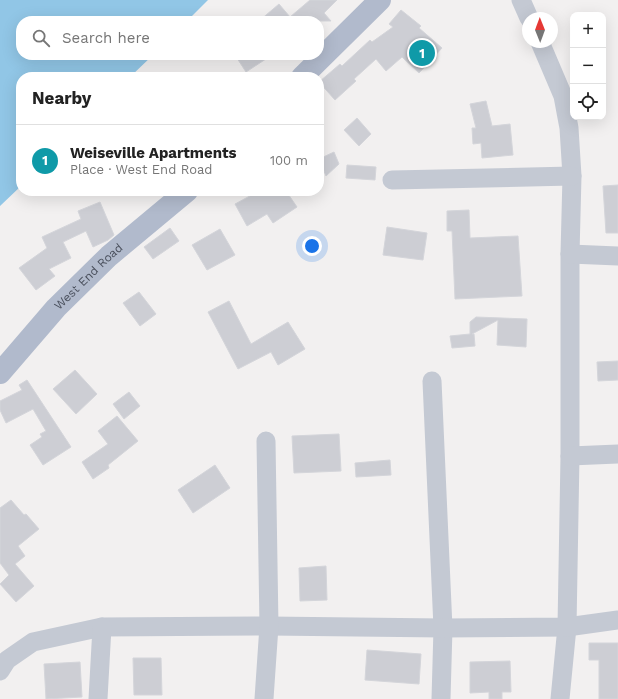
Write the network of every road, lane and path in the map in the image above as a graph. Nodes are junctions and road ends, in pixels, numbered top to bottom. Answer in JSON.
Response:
{"nodes":[{"id":1,"x":380,"y":0,"type":"edge"},
{"id":2,"x":521,"y":0,"type":"edge"},
{"id":3,"x":526,"y":12,"type":"edge"},
{"id":4,"x":543,"y":48,"type":"edge"},
{"id":5,"x":324,"y":55,"type":"edge"},
{"id":6,"x":319,"y":60,"type":"edge"},
{"id":7,"x":307,"y":72,"type":"edge"},
{"id":8,"x":572,"y":176,"type":"junction"},
{"id":9,"x":392,"y":180,"type":"dead end"},
{"id":10,"x":181,"y":196,"type":"edge"},
{"id":11,"x":570,"y":254,"type":"junction"},
{"id":12,"x":618,"y":256,"type":"edge"},
{"id":13,"x":0,"y":373,"type":"edge"},
{"id":14,"x":432,"y":381,"type":"dead end"},
{"id":15,"x":266,"y":441,"type":"dead end"},
{"id":16,"x":618,"y":454,"type":"edge"},
{"id":17,"x":570,"y":456,"type":"junction"},
{"id":18,"x":618,"y":620,"type":"edge"},
{"id":19,"x":269,"y":626,"type":"junction"},
{"id":20,"x":102,"y":627,"type":"junction"},
{"id":21,"x":567,"y":627,"type":"junction"},
{"id":22,"x":443,"y":628,"type":"junction"},
{"id":23,"x":0,"y":671,"type":"edge"},
{"id":24,"x":98,"y":699,"type":"edge"},
{"id":25,"x":264,"y":699,"type":"edge"},
{"id":26,"x":441,"y":699,"type":"edge"},
{"id":27,"x":560,"y":699,"type":"edge"}],
"edges":[{"from":1,"to":5,"type":"main road"},
{"from":2,"to":3,"type":"street"},
{"from":4,"to":8,"type":"street"},
{"from":6,"to":7,"type":"main road"},
{"from":8,"to":9,"type":"street"},
{"from":8,"to":11,"type":"street"},
{"from":10,"to":13,"type":"main road","name":"West End Road"},
{"from":11,"to":12,"type":"street"},
{"from":11,"to":17,"type":"street"},
{"from":14,"to":22,"type":"street"},
{"from":15,"to":19,"type":"street"},
{"from":16,"to":17,"type":"street"},
{"from":17,"to":21,"type":"street"},
{"from":18,"to":21,"type":"street"},
{"from":19,"to":20,"type":"street"},
{"from":19,"to":22,"type":"street"},
{"from":19,"to":25,"type":"street"},
{"from":20,"to":23,"type":"street"},
{"from":20,"to":24,"type":"street"},
{"from":21,"to":22,"type":"street"},
{"from":21,"to":27,"type":"street"},
{"from":22,"to":26,"type":"street"}]}
